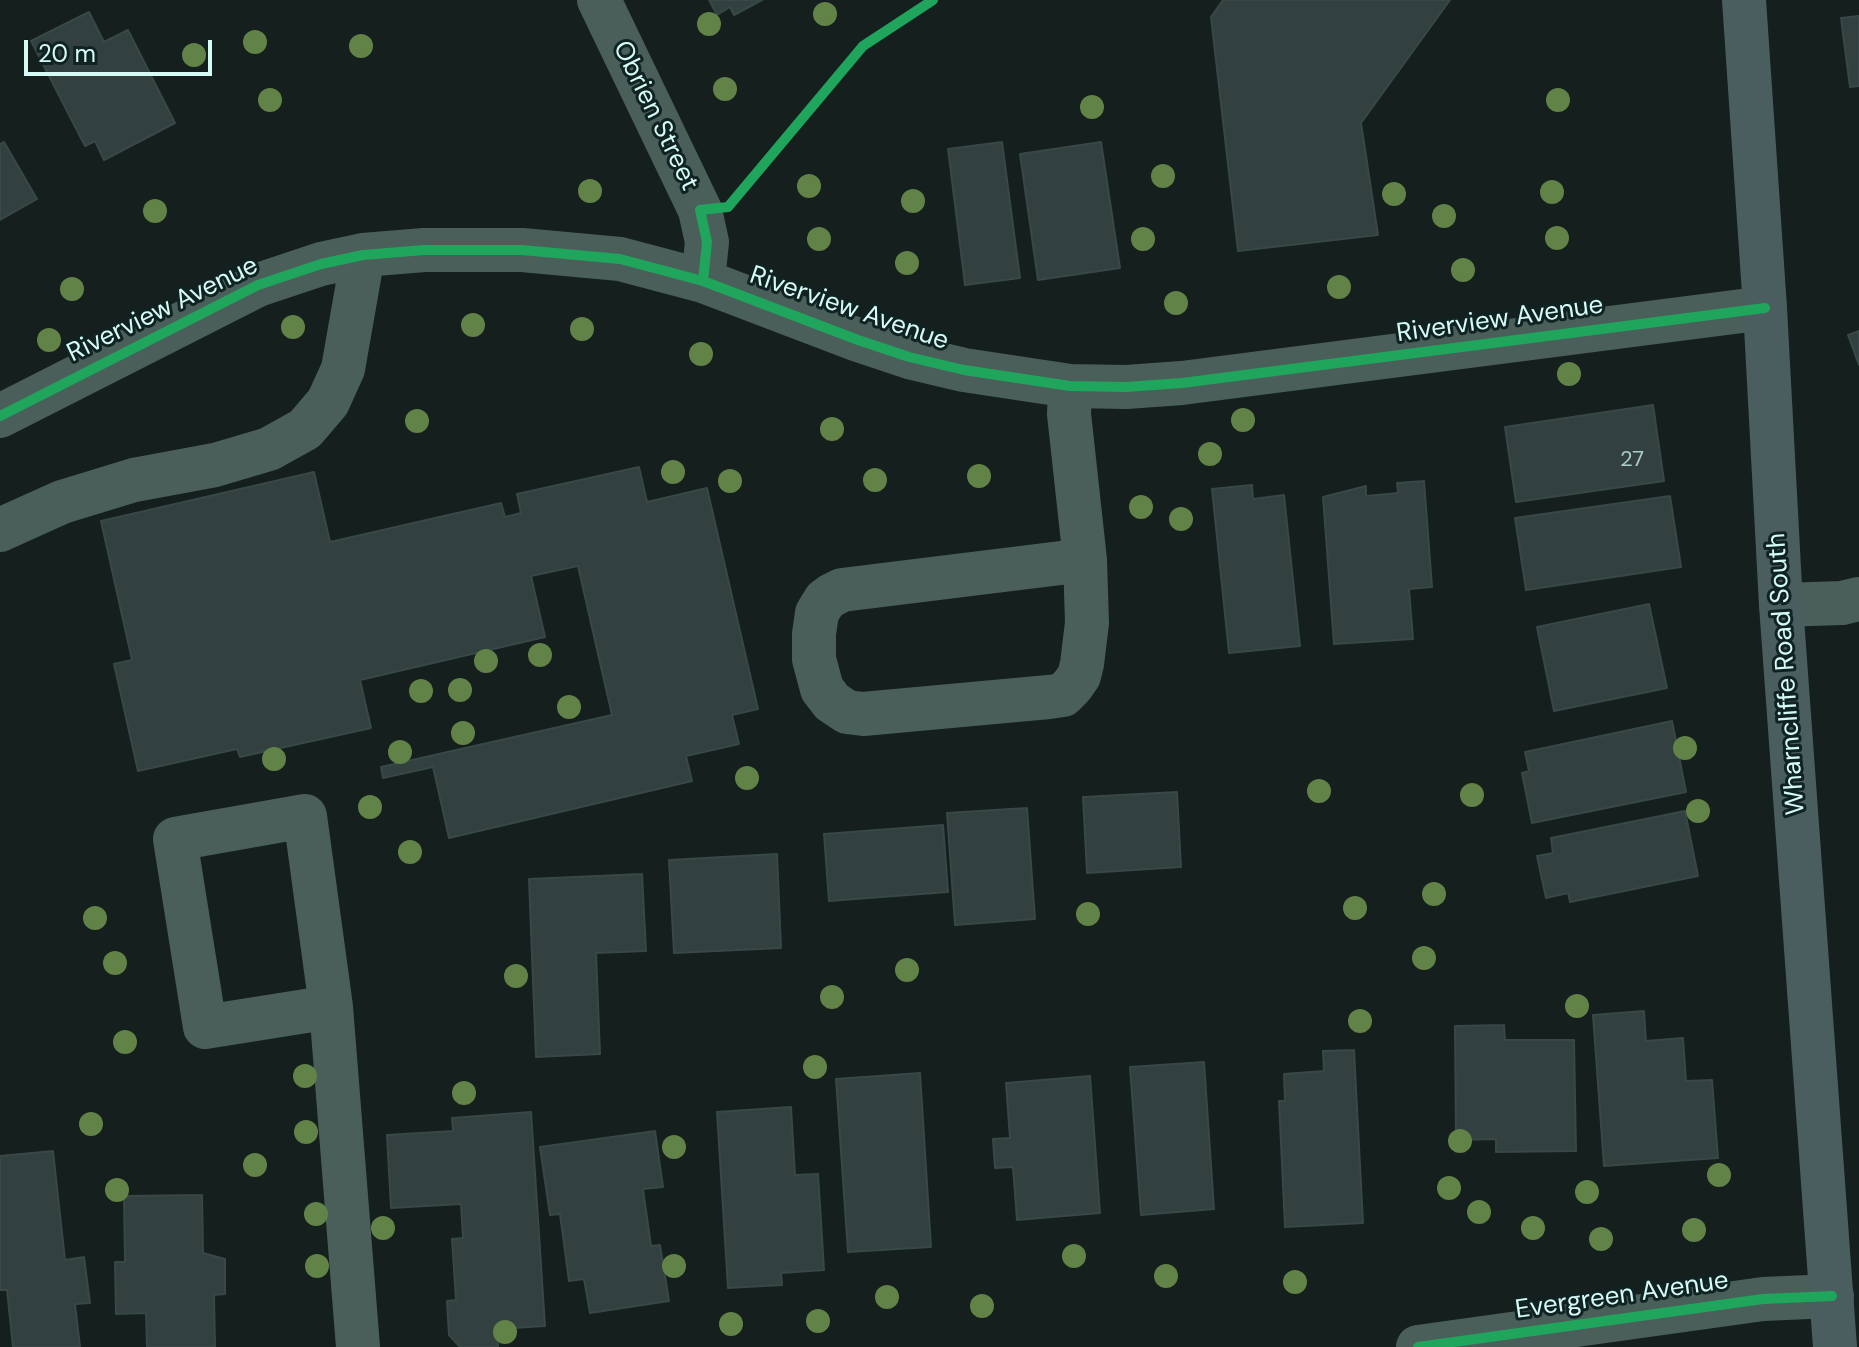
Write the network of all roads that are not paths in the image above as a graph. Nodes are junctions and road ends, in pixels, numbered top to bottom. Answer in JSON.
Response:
{"nodes":[{"id":1,"x":599,"y":0,"type":"edge"},
{"id":2,"x":1744,"y":0,"type":"edge"},
{"id":3,"x":363,"y":255,"type":"junction"},
{"id":4,"x":703,"y":281,"type":"junction"},
{"id":5,"x":1765,"y":308,"type":"junction"},
{"id":6,"x":1070,"y":386,"type":"junction"},
{"id":7,"x":0,"y":416,"type":"edge"},
{"id":8,"x":0,"y":530,"type":"edge"},
{"id":9,"x":1085,"y":560,"type":"junction"},
{"id":10,"x":1859,"y":599,"type":"edge"},
{"id":11,"x":1781,"y":605,"type":"junction"},
{"id":12,"x":331,"y":1007,"type":"junction"},
{"id":13,"x":1832,"y":1296,"type":"junction"},
{"id":14,"x":358,"y":1347,"type":"edge"},
{"id":15,"x":1418,"y":1347,"type":"edge"},
{"id":16,"x":1835,"y":1347,"type":"edge"}],
"edges":[{"from":1,"to":4,"type":"street","name":"Obrien Street"},
{"from":2,"to":5,"type":"main road","name":"Wharncliffe Road South"},
{"from":3,"to":4,"type":"street","name":"Riverview Avenue"},
{"from":3,"to":7,"type":"street","name":"Riverview Avenue"},
{"from":3,"to":8,"type":"street"},
{"from":4,"to":6,"type":"street","name":"Riverview Avenue"},
{"from":5,"to":6,"type":"street","name":"Riverview Avenue"},
{"from":5,"to":11,"type":"main road","name":"Wharncliffe Road South"},
{"from":6,"to":9,"type":"street"},
{"from":9,"to":9,"type":"street"},
{"from":10,"to":11,"type":"street"},
{"from":11,"to":13,"type":"main road","name":"Wharncliffe Road South"},
{"from":12,"to":12,"type":"street"},
{"from":12,"to":14,"type":"street"},
{"from":13,"to":15,"type":"street","name":"Evergreen Avenue"},
{"from":13,"to":16,"type":"main road","name":"Wharncliffe Road South"}]}
